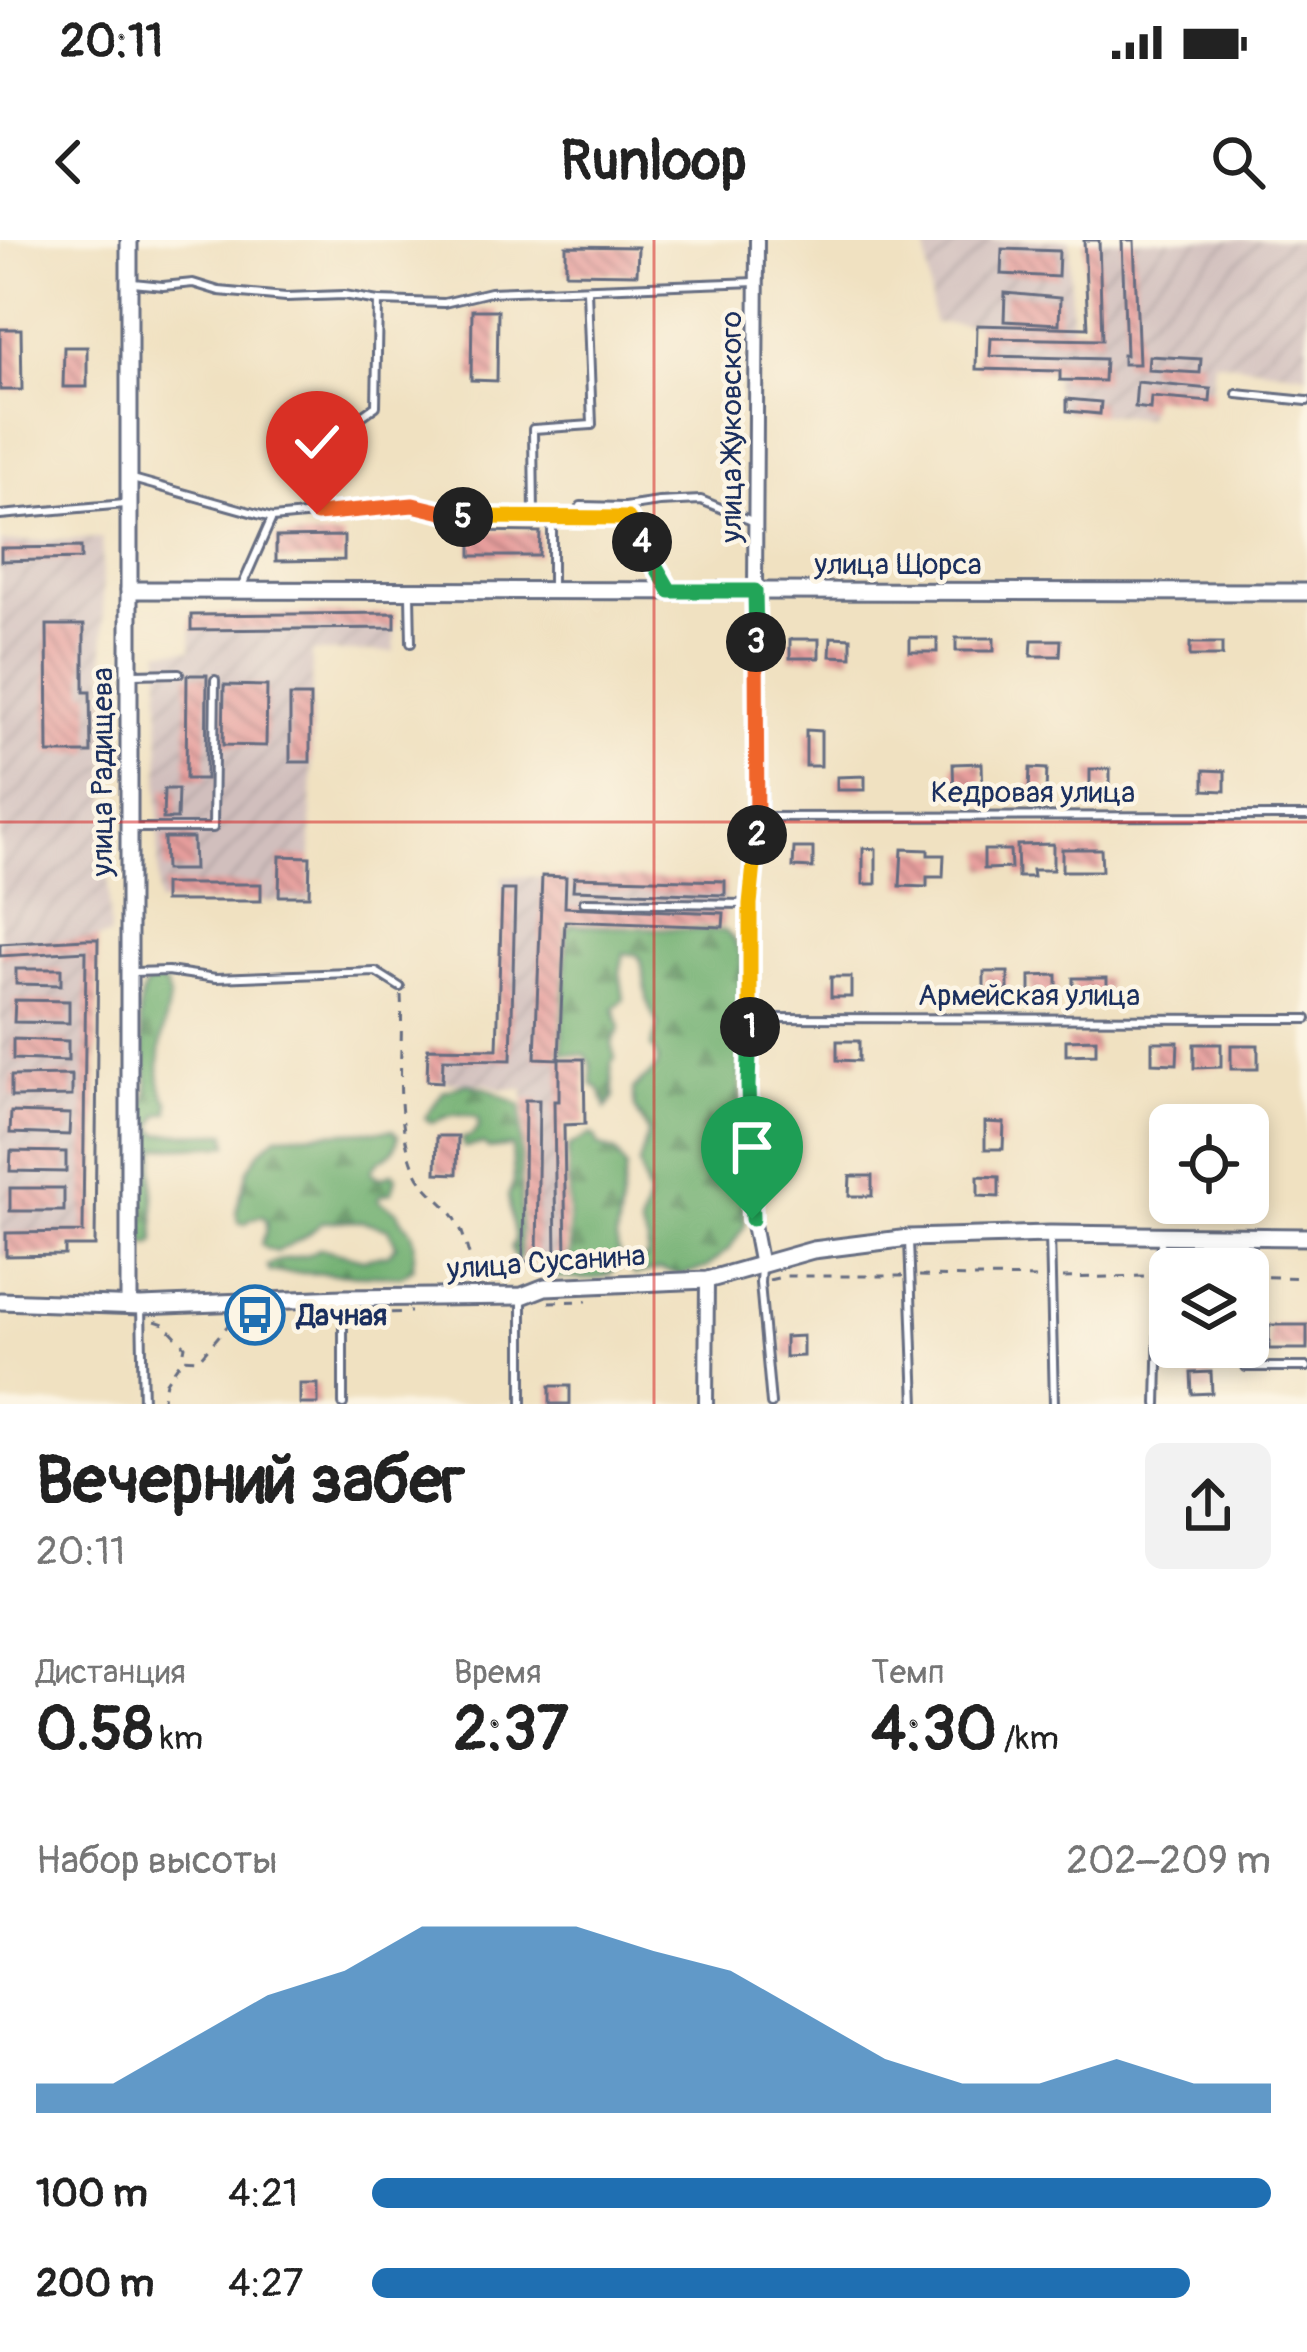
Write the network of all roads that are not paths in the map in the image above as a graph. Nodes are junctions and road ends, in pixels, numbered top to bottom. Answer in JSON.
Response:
{"nodes":[{"id":1,"x":129,"y":240,"type":"edge"},
{"id":2,"x":757,"y":240,"type":"edge"},
{"id":3,"x":756,"y":282,"type":"junction"},
{"id":4,"x":129,"y":283,"type":"junction"},
{"id":5,"x":587,"y":288,"type":"junction"},
{"id":6,"x":379,"y":302,"type":"junction"},
{"id":7,"x":1237,"y":394,"type":"dead end"},
{"id":8,"x":1307,"y":400,"type":"edge"},
{"id":9,"x":129,"y":478,"type":"junction"},
{"id":10,"x":129,"y":504,"type":"junction"},
{"id":11,"x":581,"y":506,"type":"dead end"},
{"id":12,"x":625,"y":507,"type":"junction"},
{"id":13,"x":317,"y":514,"type":"junction"},
{"id":14,"x":0,"y":515,"type":"edge"},
{"id":15,"x":272,"y":518,"type":"junction"},
{"id":16,"x":534,"y":518,"type":"junction"},
{"id":17,"x":552,"y":518,"type":"junction"},
{"id":18,"x":618,"y":518,"type":"junction"},
{"id":19,"x":755,"y":522,"type":"junction"},
{"id":20,"x":129,"y":590,"type":"junction"},
{"id":21,"x":240,"y":590,"type":"junction"},
{"id":22,"x":410,"y":591,"type":"junction"},
{"id":23,"x":553,"y":591,"type":"junction"},
{"id":24,"x":670,"y":591,"type":"junction"},
{"id":25,"x":755,"y":591,"type":"junction"},
{"id":26,"x":1307,"y":592,"type":"edge"},
{"id":27,"x":411,"y":644,"type":"dead end"},
{"id":28,"x":179,"y":673,"type":"dead end"},
{"id":29,"x":129,"y":674,"type":"junction"},
{"id":30,"x":214,"y":680,"type":"dead end"},
{"id":31,"x":1307,"y":816,"type":"edge"},
{"id":32,"x":759,"y":817,"type":"junction"},
{"id":33,"x":129,"y":828,"type":"junction"},
{"id":34,"x":584,"y":902,"type":"dead end"},
{"id":35,"x":750,"y":904,"type":"junction"},
{"id":36,"x":129,"y":973,"type":"junction"},
{"id":37,"x":400,"y":987,"type":"road end"},
{"id":38,"x":751,"y":1018,"type":"junction"},
{"id":39,"x":1307,"y":1019,"type":"edge"},
{"id":40,"x":1050,"y":1234,"type":"junction"},
{"id":41,"x":1161,"y":1236,"type":"junction"},
{"id":42,"x":1244,"y":1236,"type":"junction"},
{"id":43,"x":1307,"y":1237,"type":"edge"},
{"id":44,"x":909,"y":1238,"type":"junction"},
{"id":45,"x":1245,"y":1248,"type":"edge"},
{"id":46,"x":761,"y":1266,"type":"junction"},
{"id":47,"x":707,"y":1280,"type":"junction"},
{"id":48,"x":522,"y":1295,"type":"junction"},
{"id":49,"x":343,"y":1298,"type":"junction"},
{"id":50,"x":0,"y":1301,"type":"edge"},
{"id":51,"x":137,"y":1309,"type":"junction"},
{"id":52,"x":1269,"y":1367,"type":"edge"},
{"id":53,"x":1307,"y":1367,"type":"edge"},
{"id":54,"x":143,"y":1404,"type":"edge"},
{"id":55,"x":343,"y":1404,"type":"edge"},
{"id":56,"x":522,"y":1404,"type":"edge"},
{"id":57,"x":706,"y":1404,"type":"edge"},
{"id":58,"x":772,"y":1404,"type":"edge"},
{"id":59,"x":915,"y":1404,"type":"edge"},
{"id":60,"x":1054,"y":1404,"type":"edge"},
{"id":61,"x":1157,"y":1404,"type":"edge"}],
"edges":[{"from":1,"to":4,"type":"street","name":"улица Радищева"},
{"from":2,"to":3,"type":"street","name":"улица Жуковского"},
{"from":3,"to":5,"type":"lane"},
{"from":3,"to":19,"type":"street","name":"улица Жуковского"},
{"from":4,"to":6,"type":"lane"},
{"from":4,"to":9,"type":"street","name":"улица Радищева"},
{"from":5,"to":6,"type":"lane"},
{"from":5,"to":16,"type":"lane"},
{"from":6,"to":13,"type":"lane"},
{"from":7,"to":8,"type":"lane"},
{"from":9,"to":10,"type":"street","name":"улица Радищева"},
{"from":9,"to":15,"type":"lane"},
{"from":10,"to":14,"type":"lane"},
{"from":10,"to":20,"type":"street","name":"улица Радищева"},
{"from":11,"to":12,"type":"lane"},
{"from":12,"to":18,"type":"lane"},
{"from":12,"to":19,"type":"lane"},
{"from":13,"to":15,"type":"lane"},
{"from":13,"to":16,"type":"lane"},
{"from":15,"to":21,"type":"lane"},
{"from":16,"to":17,"type":"lane"},
{"from":17,"to":18,"type":"lane"},
{"from":17,"to":23,"type":"lane"},
{"from":18,"to":24,"type":"lane"},
{"from":19,"to":25,"type":"street","name":"улица Жуковского"},
{"from":20,"to":21,"type":"street","name":"улица Щорса"},
{"from":20,"to":29,"type":"street","name":"улица Радищева"},
{"from":21,"to":22,"type":"street","name":"улица Щорса"},
{"from":22,"to":23,"type":"street","name":"улица Щорса"},
{"from":22,"to":27,"type":"lane"},
{"from":23,"to":24,"type":"street","name":"улица Щорса"},
{"from":24,"to":25,"type":"street","name":"улица Щорса"},
{"from":25,"to":26,"type":"street","name":"улица Щорса"},
{"from":25,"to":32,"type":"street","name":"улица Жуковского"},
{"from":28,"to":29,"type":"lane"},
{"from":29,"to":33,"type":"street","name":"улица Радищева"},
{"from":30,"to":33,"type":"lane"},
{"from":31,"to":32,"type":"lane","name":"Кедровая улица"},
{"from":32,"to":35,"type":"street","name":"улица Жуковского"},
{"from":33,"to":36,"type":"street","name":"улица Радищева"},
{"from":34,"to":35,"type":"lane"},
{"from":35,"to":38,"type":"street","name":"улица Жуковского"},
{"from":36,"to":37,"type":"lane"},
{"from":36,"to":51,"type":"street","name":"улица Радищева"},
{"from":38,"to":39,"type":"lane","name":"Армейская улица"},
{"from":38,"to":46,"type":"street","name":"улица Жуковского"},
{"from":40,"to":41,"type":"street","name":"улица Сусанина"},
{"from":40,"to":44,"type":"street","name":"улица Сусанина"},
{"from":40,"to":60,"type":"lane"},
{"from":41,"to":42,"type":"street","name":"улица Сусанина"},
{"from":41,"to":61,"type":"lane"},
{"from":42,"to":43,"type":"street","name":"улица Сусанина"},
{"from":42,"to":45,"type":"lane"},
{"from":44,"to":46,"type":"street","name":"улица Сусанина"},
{"from":44,"to":59,"type":"lane"},
{"from":46,"to":47,"type":"street","name":"улица Сусанина"},
{"from":46,"to":58,"type":"lane","name":"улица Жуковского"},
{"from":47,"to":48,"type":"street","name":"улица Сусанина"},
{"from":47,"to":57,"type":"street"},
{"from":48,"to":49,"type":"street","name":"улица Сусанина"},
{"from":48,"to":56,"type":"lane"},
{"from":49,"to":51,"type":"street","name":"улица Сусанина"},
{"from":49,"to":55,"type":"lane"},
{"from":50,"to":51,"type":"street","name":"улица Сусанина"},
{"from":51,"to":54,"type":"lane"},
{"from":52,"to":53,"type":"lane"}]}
